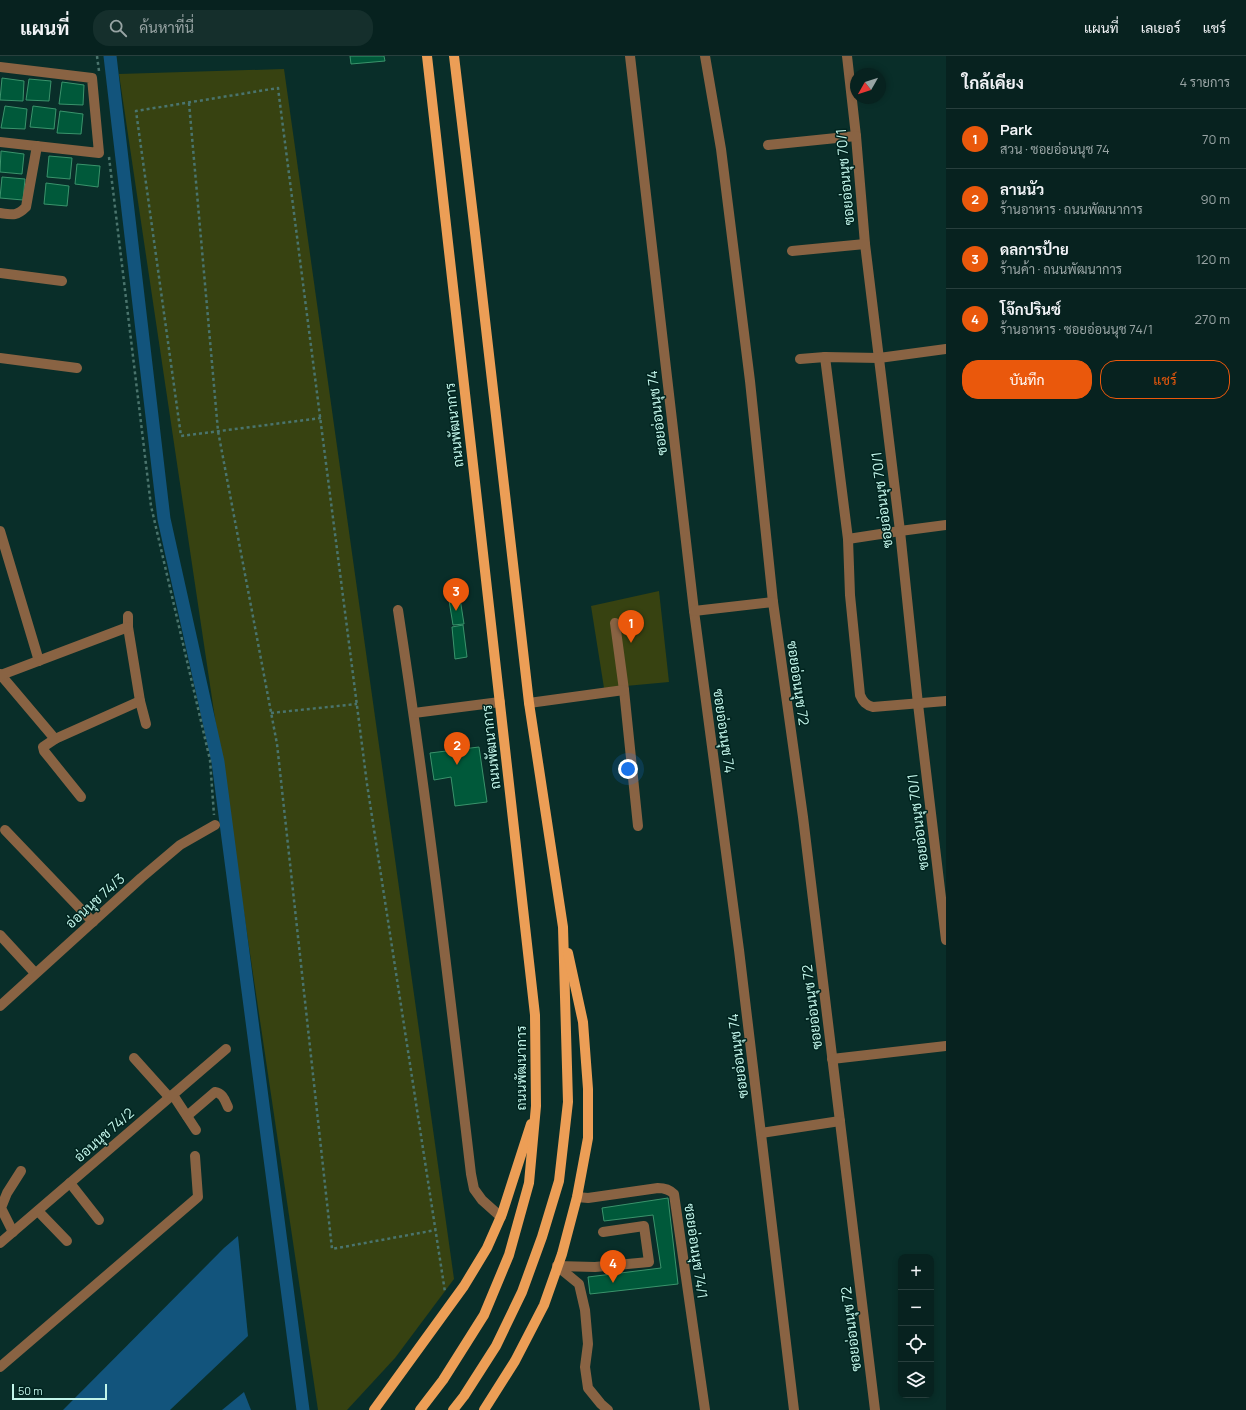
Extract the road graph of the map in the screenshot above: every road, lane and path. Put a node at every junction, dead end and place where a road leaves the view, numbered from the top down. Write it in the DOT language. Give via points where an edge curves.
graph roads {
  1 [pos="97,56"];
  2 [pos="427,56"];
  3 [pos="454,56"];
  4 [pos="630,56"];
  5 [pos="705,56"];
  6 [pos="847,56"];
  7 [pos="0,67"];
  8 [pos="99,72"];
  9 [pos="188,103"];
  10 [pos="856,136"];
  11 [pos="0,142"];
  12 [pos="768,145"];
  13 [pos="37,146"];
  14 [pos="109,150"];
  15 [pos="0,213"];
  16 [pos="865,244"];
  17 [pos="792,251"];
  18 [pos="0,273"];
  19 [pos="62,281"];
  20 [pos="946,349"];
  21 [pos="825,357"];
  22 [pos="0,358"];
  23 [pos="879,358"];
  24 [pos="800,359"];
  25 [pos="77,368"];
  26 [pos="321,418"];
  27 [pos="218,432"];
  28 [pos="946,525"];
  29 [pos="0,531"];
  30 [pos="900,531"];
  31 [pos="848,539"];
  32 [pos="772,602"];
  33 [pos="398,610"];
  34 [pos="694,611"];
  35 [pos="128,616"];
  36 [pos="615,623"];
  37 [pos="128,627"];
  38 [pos="39,661"];
  39 [pos="1,674"];
  40 [pos="624,690"];
  41 [pos="140,701"];
  42 [pos="946,701"];
  43 [pos="500,702"];
  44 [pos="529,703"];
  45 [pos="357,704"];
  46 [pos="918,704"];
  47 [pos="271,713"];
  48 [pos="414,713"];
  49 [pos="146,724"];
  50 [pos="55,739"];
  51 [pos="81,797"];
  52 [pos="215,825"];
  53 [pos="638,826"];
  54 [pos="5,830"];
  55 [pos="93,922"];
  56 [pos="563,927"];
  57 [pos="0,935"];
  58 [pos="946,940"];
  59 [pos="35,973"];
  60 [pos="0,1006"];
  61 [pos="946,1046"];
  62 [pos="226,1049"];
  63 [pos="134,1058"];
  64 [pos="832,1059"];
  65 [pos="171,1096"];
  66 [pos="536,1106"];
  67 [pos="228,1107"];
  68 [pos="187,1116"];
  69 [pos="840,1121"];
  70 [pos="196,1130"];
  71 [pos="761,1133"];
  72 [pos="194,1156"];
  73 [pos="21,1172"];
  74 [pos="70,1183"];
  75 [pos="577,1197"];
  76 [pos="38,1210"];
  77 [pos="501,1217"];
  78 [pos="99,1220"];
  79 [pos="436,1230"];
  80 [pos="13,1232"];
  81 [pos="603,1232"];
  82 [pos="67,1241"];
  83 [pos="0,1243"];
  84 [pos="558,1266"];
  85 [pos="445,1292"];
  86 [pos="0,1367"];
  87 [pos="374,1410"];
  88 [pos="420,1410"];
  89 [pos="453,1410"];
  90 [pos="484,1410"];
  91 [pos="608,1410"];
  92 [pos="705,1410"];
  93 [pos="794,1410"];
  94 [pos="875,1410"];
  1 -- 8 [label="path"];
  2 -- 43 [label="main road, ถนนพัฒนาการ"];
  3 -- 44 [label="main road"];
  4 -- 34 [label="street, ซอยอ่อนนุช 74"];
  5 -- 32 [label="street, ซอยอ่อนนุช 72" via="721,149 750,381"];
  6 -- 10 [label="street, ซอยอ่อนนุช 70/1"];
  7 -- 13 [label="street" via="92,78 99,153"];
  9 -- 26 [label="path" via="278,88"];
  9 -- 27 [label="path"];
  9 -- 27 [label="path" via="136,111 181,436"];
  10 -- 12 [label="street"];
  10 -- 16 [label="street, ซอยอ่อนนุช 70/1"];
  11 -- 13 [label="street"];
  13 -- 15 [label="street" via="26,207 13,215"];
  14 -- 52 [label="path" via="151,506 210,760"];
  16 -- 17 [label="street"];
  16 -- 23 [label="street, ซอยอ่อนนุช 70/1"];
  18 -- 19 [label="street"];
  20 -- 23 [label="street"];
  21 -- 23 [label="street"];
  21 -- 24 [label="street"];
  21 -- 31 [label="street"];
  22 -- 25 [label="street"];
  23 -- 30 [label="street, ซอยอ่อนนุช 70/1"];
  26 -- 27 [label="path"];
  26 -- 45 [label="path"];
  27 -- 47 [label="path"];
  28 -- 30 [label="street"];
  29 -- 38 [label="street"];
  30 -- 31 [label="street"];
  30 -- 46 [label="street, ซอยอ่อนนุช 70/1"];
  31 -- 46 [label="street" via="850,595 862,701 873,707"];
  32 -- 34 [label="street"];
  32 -- 64 [label="street, ซอยอ่อนนุช 72" via="803,817"];
  33 -- 48 [label="street"];
  34 -- 71 [label="street, ซอยอ่อนนุช 74"];
  35 -- 37 [label="street"];
  36 -- 40 [label="street"];
  37 -- 38 [label="street"];
  37 -- 41 [label="street"];
  38 -- 39 [label="street"];
  39 -- 50 [label="street"];
  40 -- 44 [label="street"];
  40 -- 53 [label="street"];
  41 -- 49 [label="street"];
  41 -- 50 [label="street"];
  42 -- 46 [label="street"];
  43 -- 48 [label="street"];
  43 -- 66 [label="main road, ถนนพัฒนาการ" via="535,1015"];
  44 -- 56 [label="main road"];
  45 -- 47 [label="path"];
  45 -- 79 [label="path"];
  46 -- 58 [label="street, ซอยอ่อนนุช 70/1"];
  47 -- 79 [label="path" via="279,760 332,1249"];
  48 -- 77 [label="street" via="471,1174 474,1189"];
  50 -- 51 [label="street" via="43,747 44,752"];
  52 -- 55 [label="street, อ่อนนุช 74/3" via="180,845"];
  54 -- 55 [label="street"];
  55 -- 59 [label="street, อ่อนนุช 74/3"];
  56 -- 75 [label="main road" via="583,1022 588,1089 588,1138"];
  56 -- 89 [label="main road" via="568,1102 560,1181 522,1292 496,1346"];
  57 -- 59 [label="street"];
  59 -- 60 [label="street, อ่อนนุช 74/3"];
  61 -- 64 [label="street"];
  62 -- 65 [label="street, อ่อนนุช 74/2"];
  63 -- 65 [label="street"];
  64 -- 69 [label="street, ซอยอ่อนนุช 72"];
  65 -- 68 [label="street"];
  65 -- 74 [label="street, อ่อนนุช 74/2"];
  66 -- 77 [label="main road"];
  66 -- 88 [label="main road, ถนนพัฒนาการ" via="529,1183 510,1255 484,1315 443,1380"];
  67 -- 68 [label="street" via="222,1096 215,1092"];
  68 -- 70 [label="street"];
  69 -- 71 [label="street"];
  69 -- 94 [label="street, ซอยอ่อนนุช 72"];
  71 -- 93 [label="street, ซอยอ่อนนุช 74"];
  72 -- 86 [label="street" via="198,1197"];
  73 -- 80 [label="street" via="7,1193 1,1208"];
  74 -- 76 [label="street, อ่อนนุช 74/2"];
  74 -- 78 [label="street"];
  75 -- 84 [label="main road"];
  75 -- 92 [label="street, ซอยอ่อนนุช 74/1" via="588,1198 658,1188 674,1194"];
  76 -- 80 [label="street, อ่อนนุช 74/2"];
  76 -- 82 [label="street"];
  77 -- 87 [label="main road" via="487,1248 464,1286"];
  79 -- 85 [label="path"];
  80 -- 83 [label="street, อ่อนนุช 74/2"];
  81 -- 84 [label="street" via="644,1226 648,1262 595,1267"];
  84 -- 90 [label="main road" via="544,1305 515,1361"];
  84 -- 91 [label="street" via="579,1284 585,1310 588,1344 588,1388"];
}
